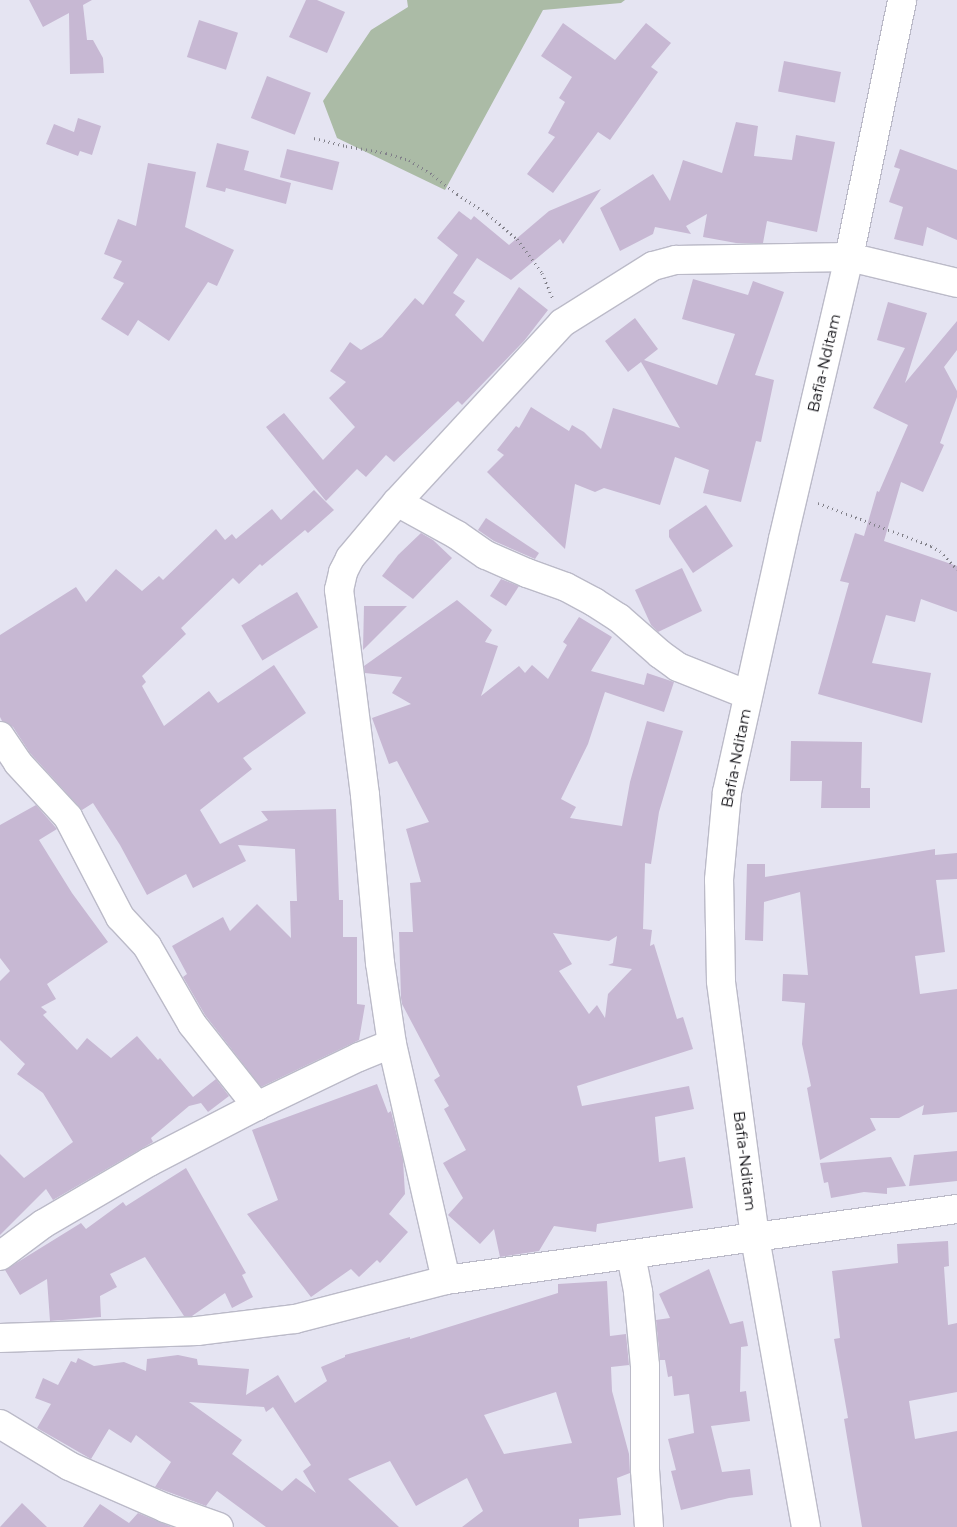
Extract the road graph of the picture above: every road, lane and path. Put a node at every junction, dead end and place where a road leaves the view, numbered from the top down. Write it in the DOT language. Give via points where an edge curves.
graph roads {
  1 [pos="902,0"];
  2 [pos="314,138"];
  3 [pos="849,257"];
  4 [pos="957,283"];
  5 [pos="562,323"];
  6 [pos="794,494"];
  7 [pos="397,502"];
  8 [pos="957,569"];
  9 [pos="748,695"];
  10 [pos="0,736"];
  11 [pos="392,1044"];
  12 [pos="257,1106"];
  13 [pos="957,1209"];
  14 [pos="755,1237"];
  15 [pos="630,1254"];
  16 [pos="0,1256"];
  17 [pos="446,1280"];
  18 [pos="0,1338"];
  19 [pos="0,1424"];
  20 [pos="219,1527"];
  21 [pos="649,1527"];
  22 [pos="806,1527"];
  1 -- 3 [label="street, Bafia-Nditam"];
  2 -- 5 [label="path" via="409,160 488,214 517,239 542,273"];
  3 -- 4 [label="street"];
  3 -- 5 [label="street" via="676,260 653,266"];
  3 -- 6 [label="street, Bafia-Nditam"];
  5 -- 7 [label="street"];
  6 -- 8 [label="path" via="931,546"];
  6 -- 9 [label="street, Bafia-Nditam"];
  7 -- 9 [label="street" via="486,555 566,587 594,602 619,618 678,667"];
  7 -- 11 [label="street" via="350,558 342,572 338,590 365,795 380,963"];
  9 -- 14 [label="street, Bafia-Nditam" via="727,792 719,880 722,981"];
  10 -- 12 [label="street" via="18,763 68,817 120,917 147,946 192,1024"];
  11 -- 12 [label="street"];
  11 -- 17 [label="street"];
  12 -- 16 [label="street" via="149,1162 43,1224"];
  13 -- 14 [label="street"];
  14 -- 15 [label="street"];
  14 -- 22 [label="street, Bafia-Nditam"];
  15 -- 17 [label="street"];
  15 -- 21 [label="street" via="638,1292 645,1366 645,1470"];
  17 -- 18 [label="street" via="295,1319 197,1330"];
  19 -- 20 [label="street" via="69,1466 165,1508"];
}
